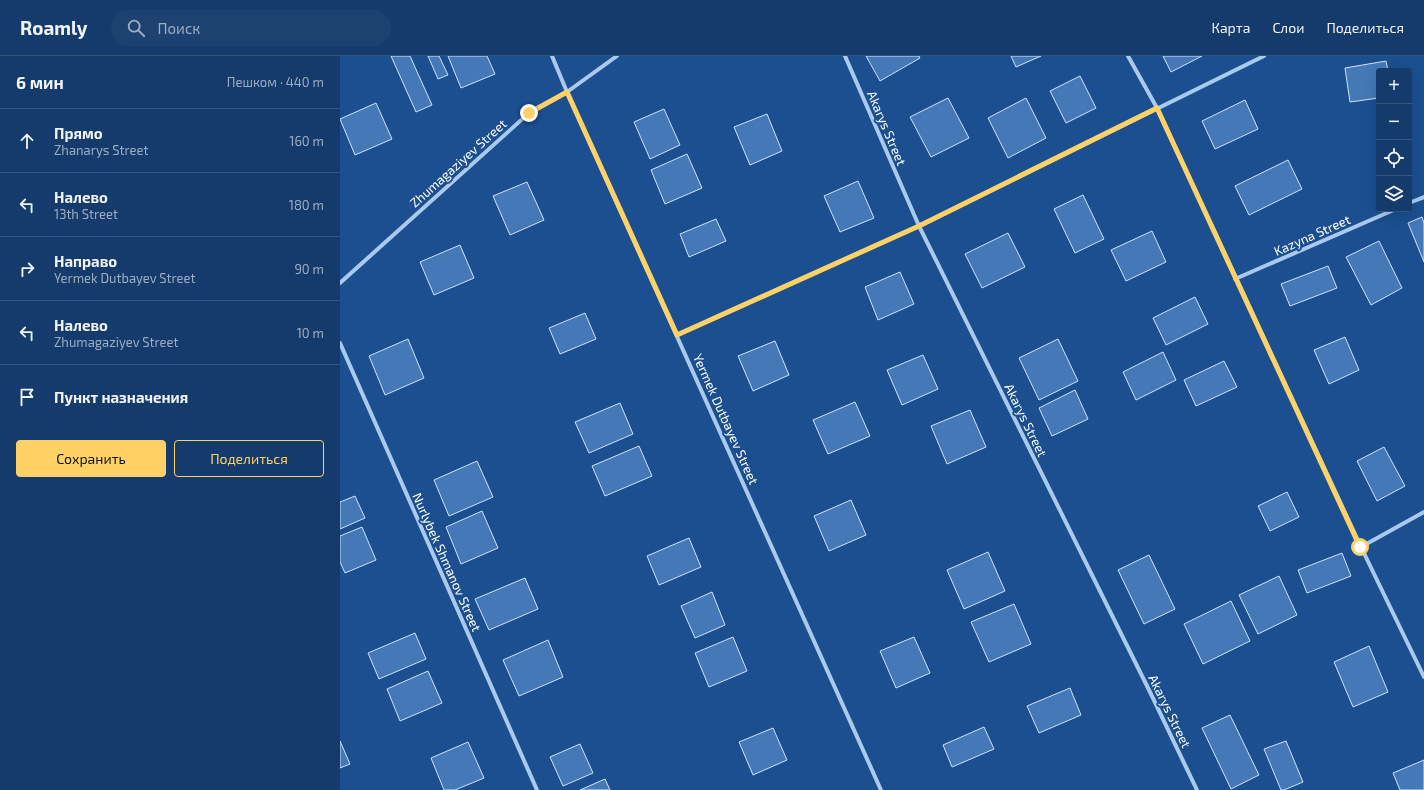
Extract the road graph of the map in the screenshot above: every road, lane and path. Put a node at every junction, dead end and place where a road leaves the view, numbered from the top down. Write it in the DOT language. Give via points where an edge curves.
graph roads {
  1 [pos="552,56"];
  2 [pos="617,56"];
  3 [pos="845,56"];
  4 [pos="1128,56"];
  5 [pos="1264,56"];
  6 [pos="567,92"];
  7 [pos="1157,108"];
  8 [pos="1424,197"];
  9 [pos="1412,202"];
  10 [pos="1389,212"];
  11 [pos="919,226"];
  12 [pos="1235,279"];
  13 [pos="340,283"];
  14 [pos="677,335"];
  15 [pos="340,343"];
  16 [pos="1424,512"];
  17 [pos="1360,547"];
  18 [pos="1424,677"];
  19 [pos="536,790"];
  20 [pos="881,790"];
  21 [pos="1197,790"];
  1 -- 6 [label="street, Yermek Dutbayev Street"];
  2 -- 6 [label="street, Zhumagaziyev Street"];
  3 -- 11 [label="street, Akarys Street"];
  4 -- 7 [label="street"];
  5 -- 7 [label="street"];
  6 -- 13 [label="street, Zhumagaziyev Street" via="529,113"];
  6 -- 14 [label="street, Yermek Dutbayev Street"];
  7 -- 11 [label="street"];
  7 -- 12 [label="street"];
  8 -- 9 [label="street"];
  10 -- 12 [label="street, Kazyna Street"];
  11 -- 14 [label="street"];
  11 -- 21 [label="street, Akarys Street"];
  12 -- 17 [label="street"];
  14 -- 20 [label="street, Yermek Dutbayev Street"];
  15 -- 19 [label="street, Nurlybek Shmanov Street"];
  16 -- 17 [label="street"];
  17 -- 18 [label="street"];
}
